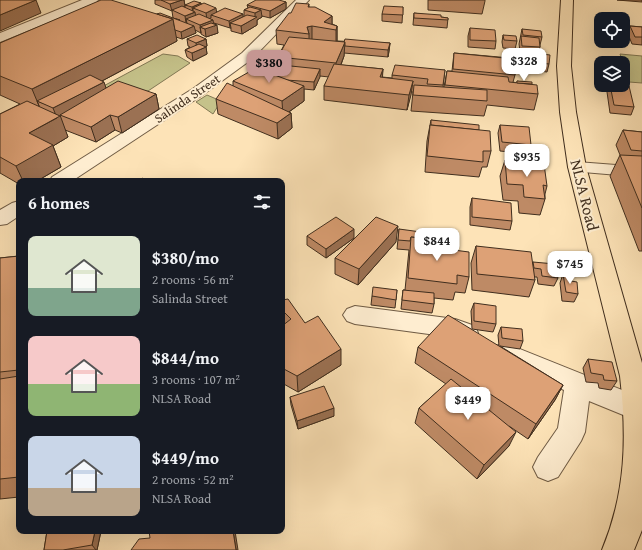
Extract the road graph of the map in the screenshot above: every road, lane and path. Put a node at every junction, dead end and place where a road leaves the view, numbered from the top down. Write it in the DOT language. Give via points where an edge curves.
graph roads {
  1 [pos="92,0"];
  2 [pos="303,0"];
  3 [pos="567,0"];
  4 [pos="6,36"];
  5 [pos="26,39"];
  6 [pos="577,167"];
  7 [pos="642,172"];
  8 [pos="64,178"];
  9 [pos="16,209"];
  10 [pos="0,219"];
  11 [pos="355,315"];
  12 [pos="578,384"];
  13 [pos="638,409"];
  14 [pos="641,449"];
  15 [pos="548,467"];
  16 [pos="618,550"];
  1 -- 4 [label="street"];
  2 -- 8 [label="street, Salinda Street" via="247,56 199,91"];
  3 -- 6 [label="main road, NLSA Road" via="564,66"];
  4 -- 5 [label="street"];
  6 -- 7 [label="street"];
  6 -- 13 [label="main road, NLSA Road" via="633,376"];
  9 -- 10 [label="street"];
  11 -- 12 [label="street" via="455,328 523,362"];
  12 -- 13 [label="street"];
  12 -- 15 [label="street" via="571,432"];
  13 -- 14 [label="main road, NLSA Road"];
  14 -- 16 [label="main road, NLSA Road" via="636,499 624,541"];
}
